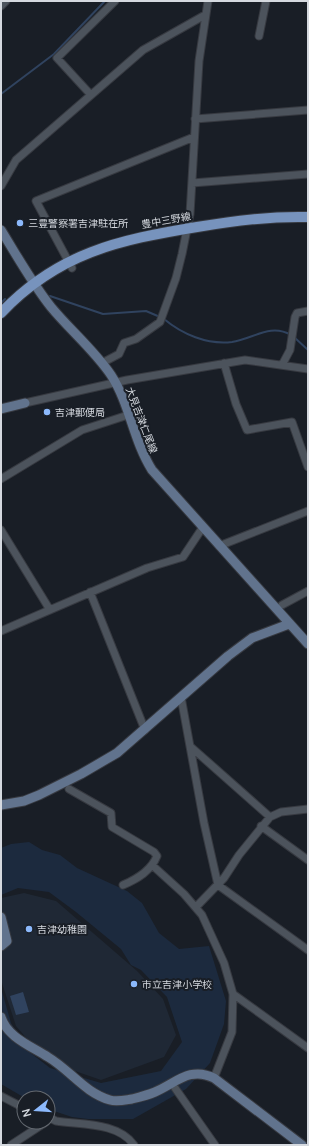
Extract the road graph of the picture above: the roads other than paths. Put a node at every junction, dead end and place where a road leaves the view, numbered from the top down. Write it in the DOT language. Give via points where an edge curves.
graph roads {
  1 [pos="6,1"];
  2 [pos="116,1"];
  3 [pos="208,1"];
  4 [pos="266,1"];
  5 [pos="1,6"];
  6 [pos="205,15"];
  7 [pos="259,36"];
  8 [pos="91,95"];
  9 [pos="308,110"];
  10 [pos="195,119"];
  11 [pos="194,136"];
  12 [pos="308,174"];
  13 [pos="192,183"];
  14 [pos="1,186"];
  15 [pos="308,217"];
  16 [pos="188,229"];
  17 [pos="1,230"];
  18 [pos="70,265"];
  19 [pos="32,283"];
  20 [pos="308,311"];
  21 [pos="1,313"];
  22 [pos="102,363"];
  23 [pos="224,363"];
  24 [pos="282,365"];
  25 [pos="308,369"];
  26 [pos="115,382"];
  27 [pos="25,403"];
  28 [pos="1,409"];
  29 [pos="128,415"];
  30 [pos="308,467"];
  31 [pos="1,479"];
  32 [pos="308,511"];
  33 [pos="203,527"];
  34 [pos="1,530"];
  35 [pos="219,546"];
  36 [pos="308,591"];
  37 [pos="90,592"];
  38 [pos="282,605"];
  39 [pos="50,610"];
  40 [pos="289,624"];
  41 [pos="1,631"];
  42 [pos="308,644"];
  43 [pos="181,697"];
  44 [pos="145,730"];
  45 [pos="190,747"];
  46 [pos="69,789"];
  47 [pos="1,805"];
  48 [pos="308,809"];
  49 [pos="270,816"];
  50 [pos="261,826"];
  51 [pos="308,860"];
  52 [pos="152,865"];
  53 [pos="123,885"];
  54 [pos="218,885"];
  55 [pos="196,907"];
  56 [pos="1,917"];
  57 [pos="1,946"];
  58 [pos="308,950"];
  59 [pos="233,994"];
  60 [pos="1,1017"];
  61 [pos="308,1048"];
  62 [pos="214,1078"];
  63 [pos="176,1088"];
  64 [pos="1,1096"];
  65 [pos="16,1104"];
  66 [pos="56,1121"];
  67 [pos="33,1130"];
  68 [pos="11,1145"];
  69 [pos="134,1145"];
  70 [pos="215,1145"];
  71 [pos="302,1145"];
  1 -- 5 [label="street"];
  2 -- 8 [label="street" via="57,58"];
  3 -- 6 [label="street"];
  4 -- 7 [label="street"];
  6 -- 8 [label="street" via="143,50"];
  6 -- 10 [label="street"];
  8 -- 14 [label="street" via="16,160"];
  9 -- 10 [label="street"];
  10 -- 11 [label="street"];
  11 -- 13 [label="street"];
  11 -- 18 [label="street" via="36,201"];
  12 -- 13 [label="street"];
  13 -- 16 [label="street"];
  15 -- 16 [label="main road, 豊中三野線" via="255,219"];
  16 -- 18 [label="main road, 豊中三野線" via="122,242 85,254"];
  16 -- 22 [label="street" via="176,278 160,322 136,339 124,343 119,354"];
  17 -- 19 [label="street, 大見吉津仁尾線"];
  18 -- 19 [label="main road, 豊中三野線"];
  19 -- 21 [label="main road, 豊中三野線"];
  19 -- 22 [label="street, 大見吉津仁尾線"];
  20 -- 24 [label="street" via="297,313 295,317 290,350"];
  22 -- 26 [label="street, 大見吉津仁尾線"];
  23 -- 24 [label="street" via="245,360"];
  23 -- 26 [label="street"];
  23 -- 30 [label="street" via="247,430 292,422"];
  24 -- 25 [label="street"];
  26 -- 27 [label="street"];
  26 -- 29 [label="street, 大見吉津仁尾線"];
  27 -- 28 [label="street"];
  29 -- 31 [label="street" via="82,430"];
  29 -- 33 [label="street, 大見吉津仁尾線" via="140,448 152,470"];
  32 -- 35 [label="street"];
  33 -- 35 [label="street, 大見吉津仁尾線"];
  33 -- 37 [label="street" via="183,558 147,568"];
  34 -- 39 [label="street"];
  35 -- 40 [label="street, 大見吉津仁尾線"];
  36 -- 38 [label="street"];
  37 -- 39 [label="street"];
  37 -- 44 [label="street"];
  39 -- 41 [label="street"];
  40 -- 42 [label="street, 大見吉津仁尾線"];
  40 -- 43 [label="street" via="252,638"];
  43 -- 44 [label="street"];
  43 -- 45 [label="street"];
  44 -- 47 [label="street" via="118,753 81,774 24,801"];
  45 -- 49 [label="street"];
  45 -- 54 [label="street"];
  46 -- 52 [label="street" via="110,813 112,827 154,852 157,856"];
  48 -- 49 [label="street"];
  49 -- 50 [label="street"];
  50 -- 51 [label="street"];
  50 -- 54 [label="street"];
  52 -- 53 [label="street" via="138,879"];
  52 -- 55 [label="street"];
  54 -- 55 [label="street"];
  54 -- 58 [label="street"];
  55 -- 59 [label="street" via="221,957"];
  56 -- 57 [label="street" via="7,941"];
  59 -- 61 [label="street"];
  59 -- 62 [label="street" via="232,1032"];
  60 -- 62 [label="street" via="14,1036 54,1060 98,1096 112,1101 149,1094 193,1073 204,1073"];
  62 -- 71 [label="street"];
  63 -- 70 [label="street"];
  64 -- 65 [label="street"];
  66 -- 69 [label="street" via="120,1132"];
  67 -- 68 [label="street"];
}
